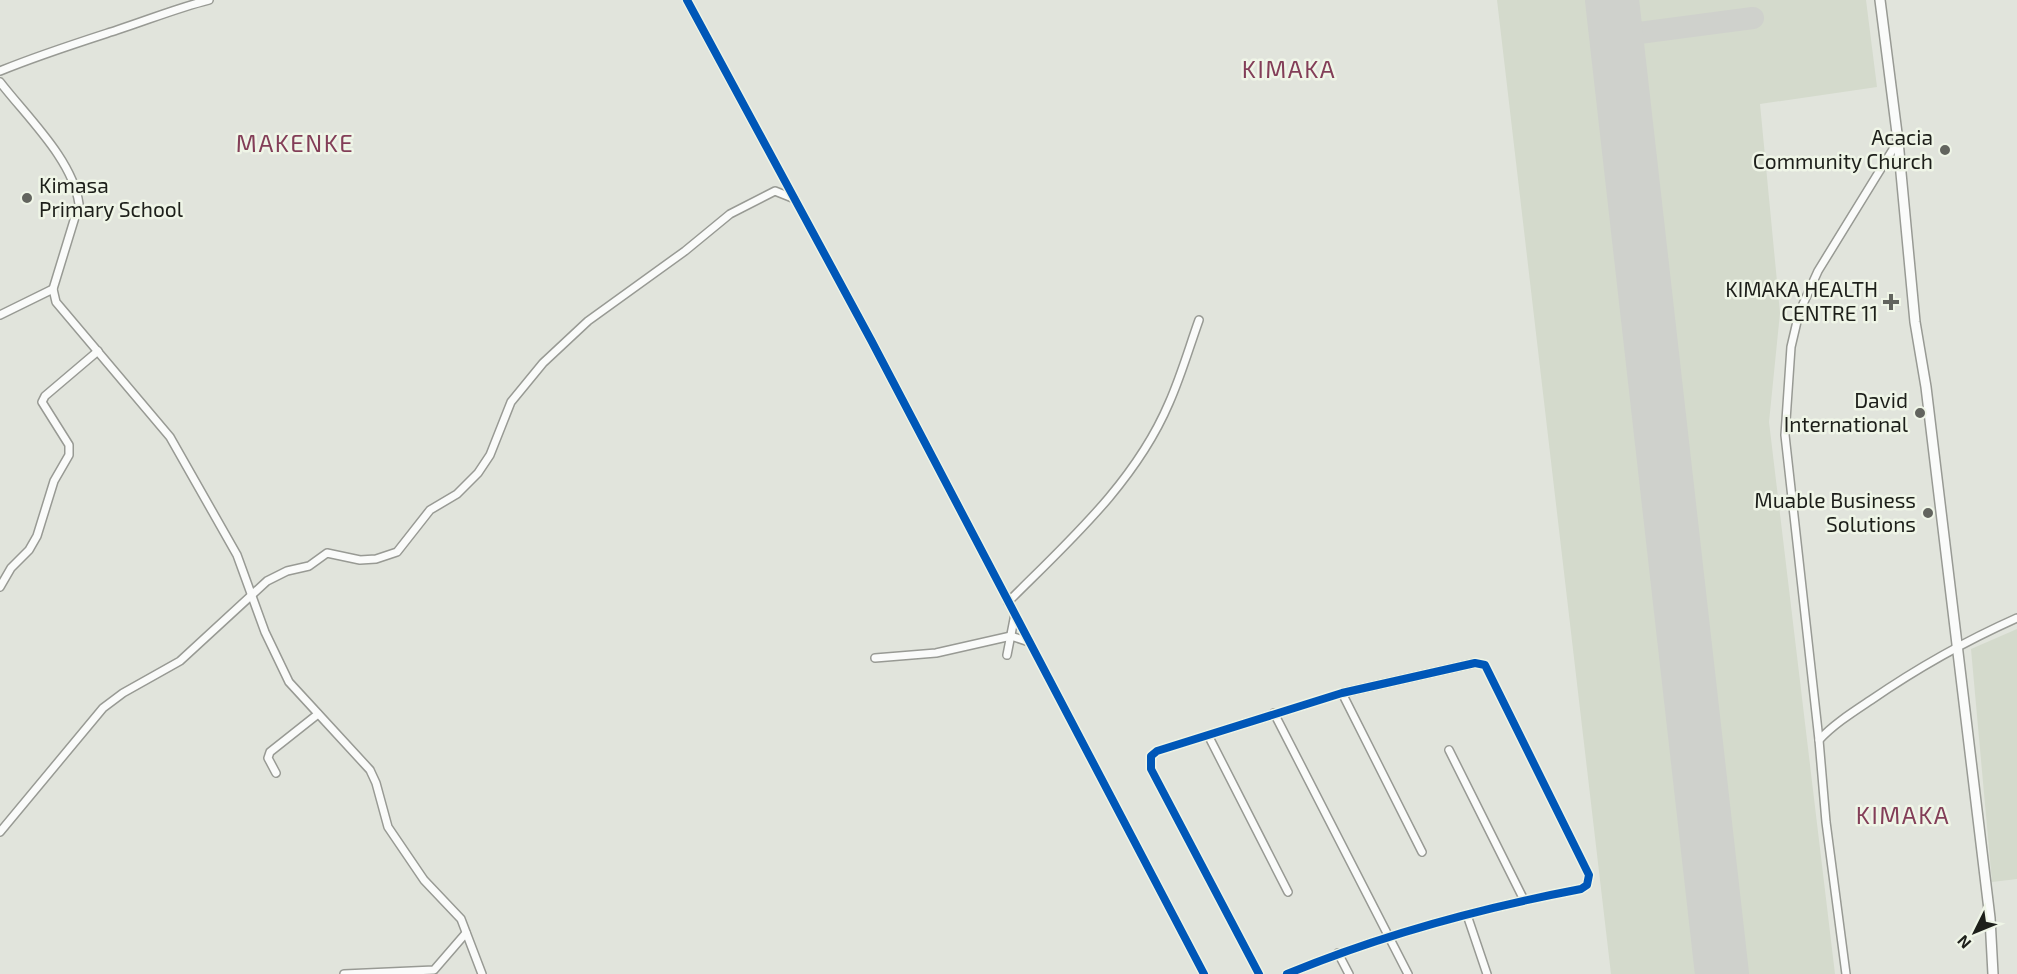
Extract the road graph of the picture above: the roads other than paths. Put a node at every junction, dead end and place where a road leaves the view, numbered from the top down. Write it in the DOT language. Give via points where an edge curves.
graph roads {
  1 [pos="209,0"];
  2 [pos="687,0"];
  3 [pos="1880,0"];
  4 [pos="0,71"];
  5 [pos="0,82"];
  6 [pos="1898,141"];
  7 [pos="795,199"];
  8 [pos="53,289"];
  9 [pos="0,315"];
  10 [pos="1199,321"];
  11 [pos="98,351"];
  12 [pos="0,587"];
  13 [pos="252,594"];
  14 [pos="1008,602"];
  15 [pos="1015,614"];
  16 [pos="2017,618"];
  17 [pos="1011,636"];
  18 [pos="1029,642"];
  19 [pos="1957,645"];
  20 [pos="1007,655"];
  21 [pos="875,658"];
  22 [pos="1341,693"];
  23 [pos="1274,713"];
  24 [pos="318,714"];
  25 [pos="1208,735"];
  26 [pos="1819,740"];
  27 [pos="1449,750"];
  28 [pos="276,773"];
  29 [pos="0,832"];
  30 [pos="1422,852"];
  31 [pos="1288,892"];
  32 [pos="1524,900"];
  33 [pos="1467,915"];
  34 [pos="466,933"];
  35 [pos="1389,938"];
  36 [pos="1338,953"];
  37 [pos="344,974"];
  38 [pos="482,974"];
  39 [pos="1204,974"];
  40 [pos="1259,974"];
  41 [pos="1287,974"];
  42 [pos="1349,974"];
  43 [pos="1408,974"];
  44 [pos="1487,974"];
  45 [pos="1846,974"];
  46 [pos="1993,974"];
  1 -- 4 [label="street" via="64,45"];
  2 -- 7 [label="street"];
  3 -- 6 [label="main road"];
  5 -- 8 [label="street" via="67,167 77,194 79,204"];
  6 -- 19 [label="main road" via="1916,322"];
  6 -- 26 [label="street" via="1818,271 1799,313 1791,347 1785,435"];
  7 -- 13 [label="street" via="775,191 760,196 730,214 588,321 543,363 511,402 490,455 478,473 457,494 430,510 397,552 360,560 327,553 309,566 267,581"];
  7 -- 14 [label="street"];
  8 -- 9 [label="street"];
  8 -- 11 [label="street" via="65,315"];
  10 -- 14 [label="street" via="1169,404 1124,480"];
  11 -- 12 [label="street" via="52,388 42,402 69,445 69,455 54,482 37,536"];
  11 -- 13 [label="street" via="170,437 237,555"];
  13 -- 24 [label="street" via="264,632 289,682"];
  13 -- 29 [label="street" via="180,661 104,708"];
  14 -- 15 [label="street"];
  15 -- 17 [label="street"];
  15 -- 18 [label="street"];
  16 -- 19 [label="street"];
  17 -- 18 [label="street"];
  17 -- 20 [label="street"];
  17 -- 21 [label="street" via="936,653"];
  18 -- 39 [label="street"];
  19 -- 26 [label="street" via="1861,707"];
  19 -- 46 [label="main road" via="1990,918"];
  22 -- 23 [label="street"];
  22 -- 30 [label="street"];
  22 -- 32 [label="street" via="1485,664 1589,875 1587,885 1581,889"];
  23 -- 25 [label="street"];
  23 -- 35 [label="street"];
  24 -- 28 [label="street" via="270,752 268,758"];
  24 -- 34 [label="street" via="370,770 388,827 424,880 461,919"];
  25 -- 31 [label="street"];
  25 -- 40 [label="street" via="1156,752 1151,756 1151,770"];
  26 -- 45 [label="street"];
  27 -- 32 [label="street"];
  32 -- 33 [label="street"];
  33 -- 35 [label="street"];
  33 -- 44 [label="street"];
  34 -- 37 [label="street" via="434,970"];
  34 -- 38 [label="street"];
  35 -- 36 [label="street"];
  35 -- 43 [label="street"];
  36 -- 41 [label="street"];
  36 -- 42 [label="street"];
}
